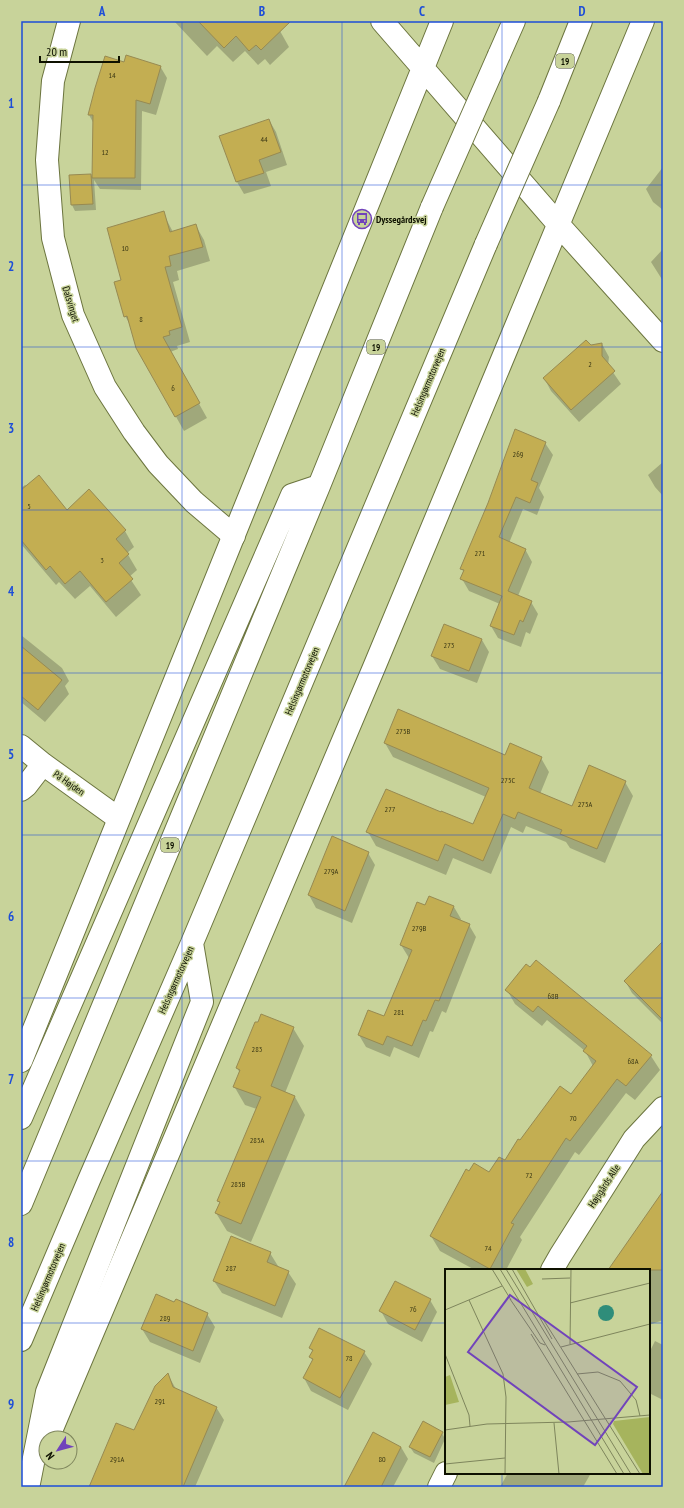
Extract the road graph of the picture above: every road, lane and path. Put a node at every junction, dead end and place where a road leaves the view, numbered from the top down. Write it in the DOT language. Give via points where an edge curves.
graph roads {
  1 [pos="68,21"];
  2 [pos="382,21"];
  3 [pos="442,21"];
  4 [pos="514,21"];
  5 [pos="581,21"];
  6 [pos="643,21"];
  7 [pos="423,69"];
  8 [pos="558,224"];
  9 [pos="663,341"];
  10 [pos="319,486"];
  11 [pos="234,536"];
  12 [pos="21,746"];
  13 [pos="42,764"];
  14 [pos="21,790"];
  15 [pos="118,818"];
  16 [pos="192,943"];
  17 [pos="21,1061"];
  18 [pos="663,1108"];
  19 [pos="21,1118"];
  20 [pos="21,1204"];
  21 [pos="553,1269"];
  22 [pos="21,1340"];
  23 [pos="51,1430"];
  24 [pos="38,1462"];
  25 [pos="446,1474"];
  26 [pos="28,1485"];
  27 [pos="439,1487"];
  1 -- 11 [label="main road, Dalsvinget" via="53,81 47,160 53,238 73,315 105,387 134,432 158,464 189,497"];
  2 -- 7 [label="main road"];
  3 -- 7 [label="main road"];
  4 -- 10 [label="main road, 19, bridge" via="432,207"];
  5 -- 16 [label="main road, Helsingørmotorvejen / 19, bridge"];
  6 -- 8 [label="main road"];
  7 -- 8 [label="main road"];
  7 -- 11 [label="main road"];
  8 -- 9 [label="main road"];
  8 -- 23 [label="main road" via="372,672"];
  10 -- 19 [label="main road" via="292,495"];
  10 -- 20 [label="main road, 19"];
  11 -- 15 [label="main road"];
  12 -- 13 [label="main road, På Højden"];
  13 -- 14 [label="main road"];
  13 -- 15 [label="main road, På Højden"];
  15 -- 17 [label="main road"];
  16 -- 22 [label="main road, Helsingørmotorvejen / 19"];
  16 -- 26 [label="main road" via="202,1002 47,1392"];
  18 -- 21 [label="main road, Højsgårds Alle" via="634,1139"];
  24 -- 26 [label="main road"];
  25 -- 27 [label="main road"];
}
